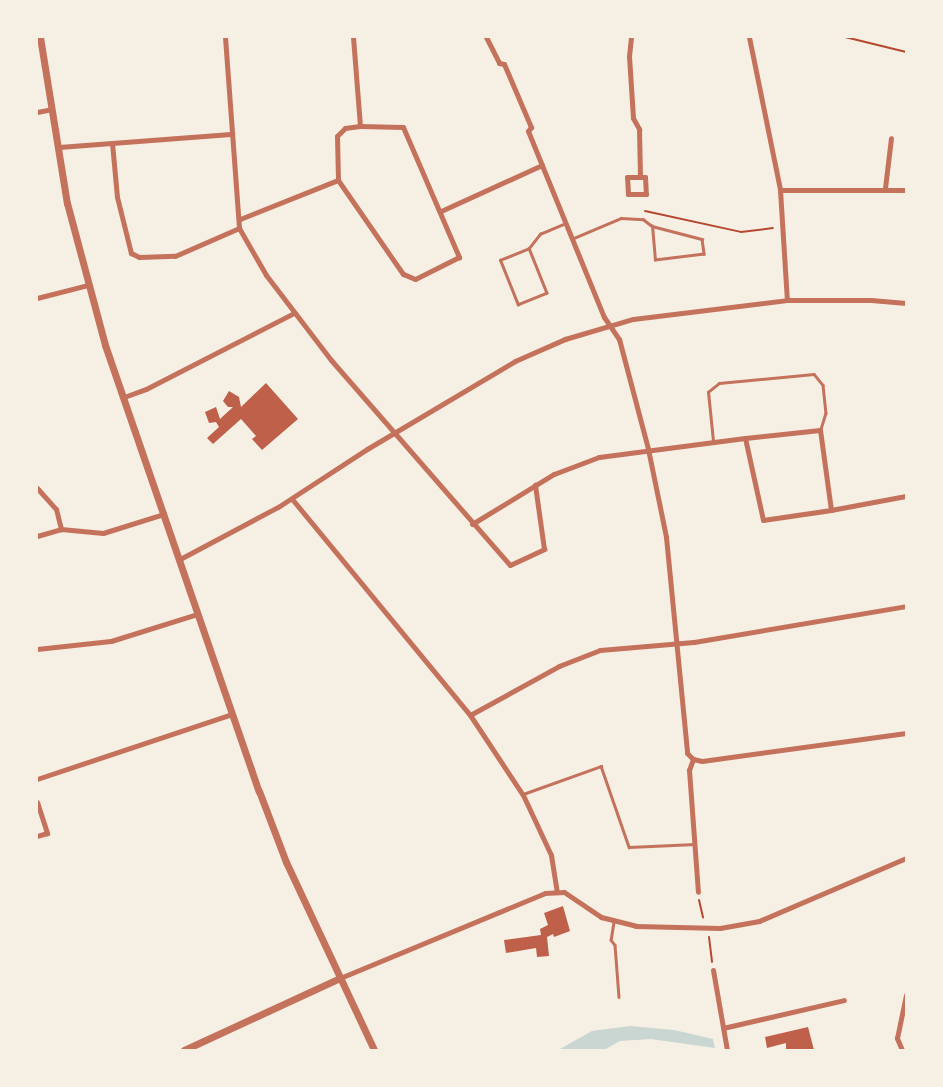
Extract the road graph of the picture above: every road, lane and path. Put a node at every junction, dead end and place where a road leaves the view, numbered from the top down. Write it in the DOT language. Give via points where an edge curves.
graph roads {
  1 [pos="40,37"];
  2 [pos="225,37"];
  3 [pos="353,37"];
  4 [pos="486,37"];
  5 [pos="631,37"];
  6 [pos="749,37"];
  7 [pos="845,37"];
  8 [pos="906,52"];
  9 [pos="52,109"];
  10 [pos="37,112"];
  11 [pos="360,126"];
  12 [pos="231,134"];
  13 [pos="891,138"];
  14 [pos="112,143"];
  15 [pos="59,148"];
  16 [pos="542,165"];
  17 [pos="640,177"];
  18 [pos="338,180"];
  19 [pos="885,188"];
  20 [pos="780,190"];
  21 [pos="906,190"];
  22 [pos="441,211"];
  23 [pos="643,211"];
  24 [pos="240,219"];
  25 [pos="568,223"];
  26 [pos="652,226"];
  27 [pos="783,226"];
  28 [pos="239,228"];
  29 [pos="574,238"];
  30 [pos="529,248"];
  31 [pos="88,285"];
  32 [pos="37,298"];
  33 [pos="787,300"];
  34 [pos="906,303"];
  35 [pos="294,313"];
  36 [pos="611,325"];
  37 [pos="124,397"];
  38 [pos="820,430"];
  39 [pos="393,434"];
  40 [pos="745,438"];
  41 [pos="713,441"];
  42 [pos="648,449"];
  43 [pos="535,485"];
  44 [pos="37,488"];
  45 [pos="906,496"];
  46 [pos="292,499"];
  47 [pos="831,510"];
  48 [pos="163,514"];
  49 [pos="472,524"];
  50 [pos="61,529"];
  51 [pos="37,536"];
  52 [pos="180,559"];
  53 [pos="906,606"];
  54 [pos="197,614"];
  55 [pos="678,643"];
  56 [pos="37,649"];
  57 [pos="232,714"];
  58 [pos="470,715"];
  59 [pos="906,733"];
  60 [pos="693,759"];
  61 [pos="37,779"];
  62 [pos="523,794"];
  63 [pos="37,802"];
  64 [pos="37,836"];
  65 [pos="695,844"];
  66 [pos="906,858"];
  67 [pos="557,891"];
  68 [pos="698,892"];
  69 [pos="614,922"];
  70 [pos="708,932"];
  71 [pos="713,970"];
  72 [pos="340,978"];
  73 [pos="906,995"];
  74 [pos="619,997"];
  75 [pos="844,1000"];
  76 [pos="723,1028"];
  77 [pos="184,1050"];
  78 [pos="374,1050"];
  79 [pos="727,1050"];
  80 [pos="902,1050"];
  1 -- 9 [label="street"];
  2 -- 12 [label="street"];
  3 -- 11 [label="street"];
  4 -- 16 [label="street" via="499,63 504,64"];
  5 -- 17 [label="street"];
  6 -- 20 [label="street"];
  7 -- 8 [label="path"];
  9 -- 10 [label="street"];
  9 -- 15 [label="street"];
  11 -- 18 [label="street" via="345,128 337,136"];
  11 -- 22 [label="street" via="403,127"];
  12 -- 14 [label="street"];
  12 -- 24 [label="street"];
  13 -- 19 [label="street"];
  14 -- 15 [label="street"];
  14 -- 28 [label="street" via="117,197 131,253 175,256"];
  15 -- 31 [label="street" via="67,203"];
  16 -- 22 [label="street"];
  16 -- 25 [label="street"];
  17 -- 17 [label="street" via="627,177 628,194 646,194 645,177"];
  18 -- 22 [label="street" via="409,279 458,257"];
  18 -- 24 [label="street"];
  19 -- 20 [label="street"];
  19 -- 21 [label="street"];
  20 -- 27 [label="street"];
  23 -- 27 [label="path" via="741,232"];
  24 -- 28 [label="street"];
  25 -- 29 [label="street"];
  25 -- 30 [label="lane" via="540,234"];
  26 -- 26 [label="lane" via="702,239 704,254 656,260"];
  26 -- 29 [label="lane" via="643,219 621,218"];
  27 -- 33 [label="street"];
  28 -- 35 [label="street"];
  29 -- 36 [label="street"];
  30 -- 30 [label="lane" via="500,260 518,304 547,293"];
  31 -- 32 [label="street"];
  31 -- 37 [label="street"];
  33 -- 34 [label="street"];
  33 -- 36 [label="street" via="663,314"];
  35 -- 37 [label="street"];
  35 -- 39 [label="street"];
  36 -- 39 [label="street" via="525,356"];
  36 -- 42 [label="street" via="619,339"];
  37 -- 48 [label="street"];
  38 -- 40 [label="street"];
  38 -- 41 [label="lane" via="826,413 823,385 814,374 719,383 708,392"];
  38 -- 47 [label="street"];
  39 -- 46 [label="street"];
  39 -- 49 [label="street"];
  40 -- 41 [label="street"];
  40 -- 47 [label="street" via="763,520"];
  41 -- 42 [label="street"];
  42 -- 43 [label="street" via="599,457"];
  42 -- 55 [label="street" via="670,561"];
  43 -- 49 [label="street"];
  43 -- 49 [label="street" via="544,549 510,565"];
  44 -- 50 [label="street" via="56,509"];
  45 -- 47 [label="street"];
  46 -- 52 [label="street"];
  46 -- 58 [label="street"];
  48 -- 50 [label="street" via="103,533"];
  48 -- 52 [label="street"];
  50 -- 51 [label="street"];
  52 -- 54 [label="street"];
  53 -- 55 [label="street"];
  54 -- 56 [label="street" via="111,641"];
  54 -- 57 [label="street"];
  55 -- 58 [label="street" via="600,650 559,666"];
  55 -- 60 [label="street" via="687,753"];
  57 -- 61 [label="street"];
  57 -- 72 [label="street" via="286,862"];
  58 -- 62 [label="street"];
  59 -- 60 [label="street"];
  60 -- 65 [label="street" via="689,770"];
  62 -- 65 [label="lane" via="601,766 629,847"];
  62 -- 67 [label="street" via="551,855"];
  63 -- 64 [label="street" via="47,833"];
  65 -- 68 [label="street"];
  66 -- 70 [label="street" via="759,920"];
  67 -- 69 [label="street"];
  67 -- 72 [label="street" via="490,914"];
  68 -- 70 [label="path"];
  69 -- 70 [label="street"];
  69 -- 74 [label="lane" via="611,940"];
  70 -- 71 [label="path"];
  71 -- 76 [label="street"];
  72 -- 77 [label="street"];
  72 -- 78 [label="street"];
  73 -- 80 [label="street" via="897,1038"];
  75 -- 76 [label="street"];
  76 -- 79 [label="street"];
}
